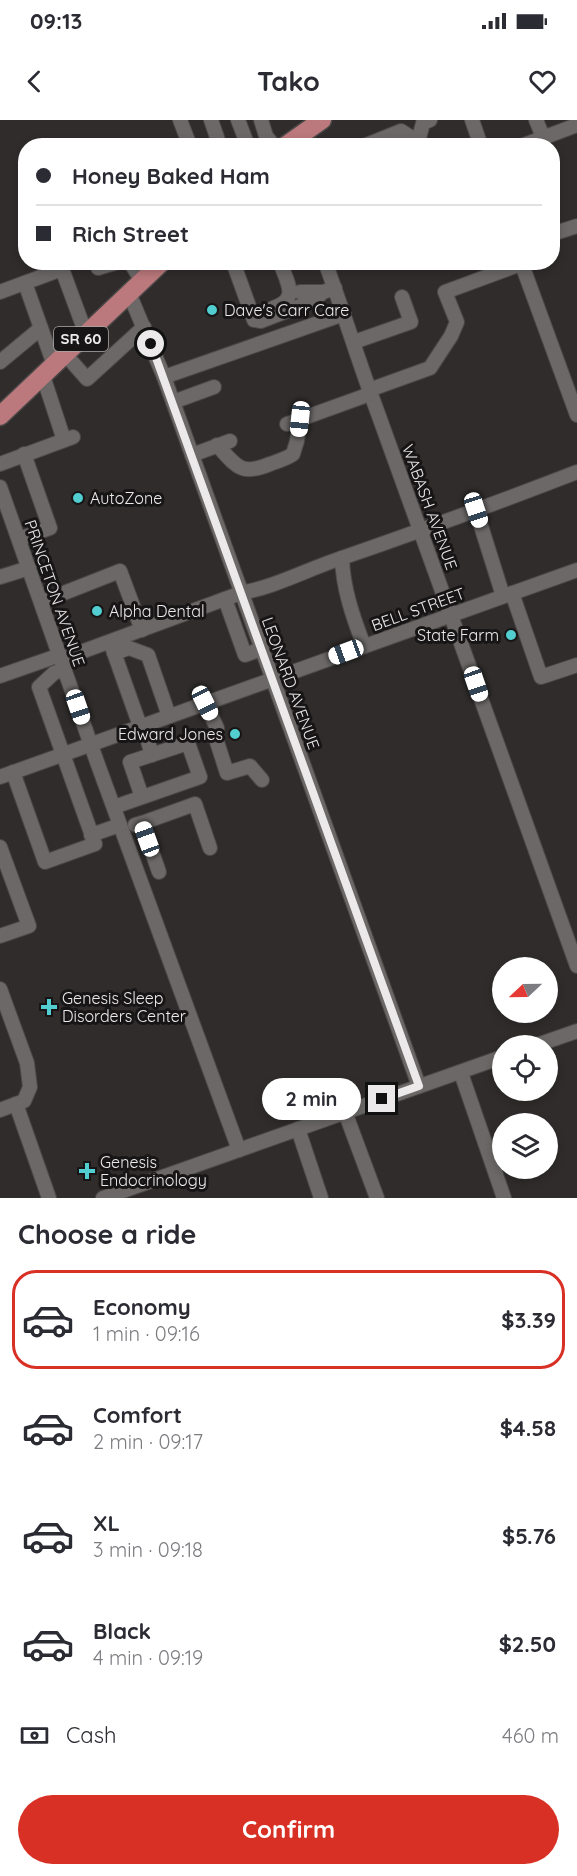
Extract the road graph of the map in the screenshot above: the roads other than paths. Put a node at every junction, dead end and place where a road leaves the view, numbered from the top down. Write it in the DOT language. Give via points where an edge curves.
graph roads {
  1 [pos="180,120"];
  2 [pos="211,120"];
  3 [pos="238,120"];
  4 [pos="261,120"];
  5 [pos="320,120"];
  6 [pos="430,120"];
  7 [pos="472,120"];
  8 [pos="536,120"];
  9 [pos="572,124"];
  10 [pos="398,126"];
  11 [pos="187,138"];
  12 [pos="217,138"];
  13 [pos="245,138"];
  14 [pos="268,138"];
  15 [pos="296,138"];
  16 [pos="378,138"];
  17 [pos="412,138"];
  18 [pos="420,138"];
  19 [pos="478,138"];
  20 [pos="543,138"];
  21 [pos="577,226"];
  22 [pos="560,231"];
  23 [pos="59,270"];
  24 [pos="62,270"];
  25 [pos="132,270"];
  26 [pos="154,270"];
  27 [pos="236,270"];
  28 [pos="283,270"];
  29 [pos="292,270"];
  30 [pos="326,270"];
  31 [pos="503,270"];
  32 [pos="524,270"];
  33 [pos="25,283"];
  34 [pos="136,287"];
  35 [pos="329,290"];
  36 [pos="0,292"];
  37 [pos="300,292"];
  38 [pos="402,297"];
  39 [pos="298,307"];
  40 [pos="250,311"];
  41 [pos="344,314"];
  42 [pos="144,327"];
  43 [pos="41,328"];
  44 [pos="86,334"];
  45 [pos="354,342"];
  46 [pos="0,362"];
  47 [pos="54,365"];
  48 [pos="164,376"];
  49 [pos="214,387"];
  50 [pos="370,392"];
  51 [pos="173,402"];
  52 [pos="577,415"];
  53 [pos="0,416"];
  54 [pos="24,454"];
  55 [pos="192,455"];
  56 [pos="0,464"];
  57 [pos="577,472"];
  58 [pos="0,487"];
  59 [pos="476,510"];
  60 [pos="421,531"];
  61 [pos="19,539"];
  62 [pos="342,558"];
  63 [pos="29,568"];
  64 [pos="577,570"];
  65 [pos="0,577"];
  66 [pos="241,593"];
  67 [pos="508,595"];
  68 [pos="225,599"];
  69 [pos="41,602"];
  70 [pos="452,615"];
  71 [pos="142,630"];
  72 [pos="364,646"];
  73 [pos="112,648"];
  74 [pos="261,649"];
  75 [pos="62,661"];
  76 [pos="577,665"];
  77 [pos="0,676"];
  78 [pos="272,679"];
  79 [pos="205,703"];
  80 [pos="169,716"];
  81 [pos="141,726"];
  82 [pos="91,744"];
  83 [pos="62,754"];
  84 [pos="152,755"];
  85 [pos="7,775"];
  86 [pos="262,780"];
  87 [pos="142,797"];
  88 [pos="114,807"];
  89 [pos="142,823"];
  90 [pos="121,828"];
  91 [pos="91,835"];
  92 [pos="0,847"];
  93 [pos="210,848"];
  94 [pos="159,872"];
  95 [pos="0,936"];
  96 [pos="577,966"];
  97 [pos="0,989"];
  98 [pos="577,1031"];
  99 [pos="558,1038"];
  100 [pos="492,1061"];
  101 [pos="460,1073"];
  102 [pos="419,1086"];
  103 [pos="16,1104"];
  104 [pos="0,1110"];
  105 [pos="345,1112"];
  106 [pos="298,1129"];
  107 [pos="239,1150"];
  108 [pos="49,1198"];
  109 [pos="103,1198"];
  110 [pos="321,1198"];
  111 [pos="377,1198"];
  112 [pos="504,1198"];
  1 -- 11 [label="street"];
  2 -- 12 [label="street"];
  3 -- 13 [label="street"];
  4 -- 14 [label="street"];
  5 -- 15 [label="main road"];
  6 -- 18 [label="street" via="423,123"];
  7 -- 19 [label="street"];
  8 -- 20 [label="street"];
  9 -- 20 [label="street"];
  10 -- 16 [label="street"];
  10 -- 17 [label="street"];
  21 -- 22 [label="street"];
  23 -- 33 [label="street"];
  24 -- 44 [label="street"];
  25 -- 34 [label="street, LEONARD AVENUE"];
  26 -- 34 [label="main road, SR 60"];
  27 -- 40 [label="street"];
  28 -- 40 [label="street" via="290,291 287,301 260,312"];
  29 -- 37 [label="street"];
  30 -- 35 [label="street, WABASH AVENUE"];
  31 -- 50 [label="street" via="445,292 457,322 430,368"];
  32 -- 52 [label="street"];
  33 -- 36 [label="street"];
  33 -- 43 [label="street"];
  34 -- 42 [label="street, LEONARD AVENUE"];
  34 -- 44 [label="main road, SR 60"];
  35 -- 37 [label="street"];
  35 -- 39 [label="street"];
  35 -- 41 [label="street, WABASH AVENUE"];
  37 -- 39 [label="street"];
  38 -- 45 [label="street" via="411,322"];
  39 -- 40 [label="street" via="261,321 254,320"];
  41 -- 45 [label="street, WABASH AVENUE"];
  41 -- 48 [label="street"];
  42 -- 47 [label="street" via="87,379"];
  42 -- 48 [label="street, LEONARD AVENUE"];
  43 -- 46 [label="street"];
  43 -- 47 [label="street"];
  44 -- 47 [label="main road, SR 60"];
  45 -- 50 [label="street, WABASH AVENUE"];
  47 -- 53 [label="main road, SR 60"];
  47 -- 54 [label="street" via="68,438"];
  48 -- 51 [label="street, LEONARD AVENUE"];
  49 -- 51 [label="street"];
  50 -- 55 [label="street" via="294,422 297,441 293,454 254,471 235,465 224,443"];
  50 -- 60 [label="street, WABASH AVENUE"];
  51 -- 55 [label="street, LEONARD AVENUE"];
  54 -- 56 [label="street"];
  54 -- 61 [label="street" via="50,528"];
  55 -- 66 [label="street, LEONARD AVENUE"];
  57 -- 59 [label="street"];
  58 -- 61 [label="street, PRINCETON AVENUE"];
  59 -- 60 [label="street"];
  59 -- 67 [label="street"];
  60 -- 62 [label="street"];
  60 -- 70 [label="street, WABASH AVENUE"];
  61 -- 63 [label="street, PRINCETON AVENUE"];
  62 -- 66 [label="street"];
  62 -- 72 [label="street" via="345,587"];
  63 -- 65 [label="street"];
  63 -- 69 [label="street, PRINCETON AVENUE"];
  64 -- 67 [label="street, BELL STREET"];
  66 -- 68 [label="street"];
  66 -- 74 [label="street, LEONARD AVENUE"];
  67 -- 70 [label="street, BELL STREET"];
  67 -- 76 [label="street" via="542,678"];
  68 -- 71 [label="street"];
  68 -- 74 [label="street" via="245,655"];
  69 -- 71 [label="street" via="120,571"];
  69 -- 75 [label="street, PRINCETON AVENUE"];
  70 -- 72 [label="street, BELL STREET"];
  70 -- 96 [label="street, WABASH AVENUE"];
  71 -- 73 [label="street"];
  72 -- 78 [label="street, BELL STREET"];
  73 -- 75 [label="street"];
  73 -- 80 [label="street" via="129,648 148,655"];
  73 -- 81 [label="street"];
  74 -- 78 [label="street, LEONARD AVENUE"];
  75 -- 77 [label="street"];
  75 -- 82 [label="street, PRINCETON AVENUE"];
  75 -- 83 [label="street" via="39,687"];
  78 -- 79 [label="street, BELL STREET"];
  78 -- 102 [label="street, LEONARD AVENUE"];
  79 -- 80 [label="street, BELL STREET"];
  79 -- 86 [label="street" via="217,728 217,742 227,773 250,766"];
  80 -- 81 [label="street, BELL STREET"];
  81 -- 82 [label="street, BELL STREET"];
  81 -- 84 [label="street"];
  82 -- 83 [label="street, BELL STREET"];
  82 -- 88 [label="street, PRINCETON AVENUE"];
  83 -- 85 [label="street, BELL STREET"];
  83 -- 91 [label="street"];
  84 -- 87 [label="street" via="130,762"];
  84 -- 87 [label="street" via="188,743 200,777"];
  85 -- 91 [label="street" via="45,862 95,844"];
  87 -- 88 [label="street"];
  88 -- 90 [label="street, PRINCETON AVENUE"];
  89 -- 90 [label="street"];
  89 -- 93 [label="street" via="195,804"];
  89 -- 94 [label="street"];
  90 -- 91 [label="street"];
  90 -- 107 [label="street, PRINCETON AVENUE"];
  92 -- 95 [label="street" via="28,926"];
  97 -- 103 [label="street" via="27,1063 30,1087 24,1101"];
  98 -- 99 [label="street"];
  100 -- 101 [label="street"];
  101 -- 102 [label="street"];
  101 -- 112 [label="street"];
  102 -- 105 [label="street"];
  103 -- 104 [label="street"];
  103 -- 108 [label="street"];
  105 -- 106 [label="street"];
  105 -- 111 [label="street"];
  106 -- 107 [label="street"];
  106 -- 110 [label="street"];
  107 -- 109 [label="street"];
}
